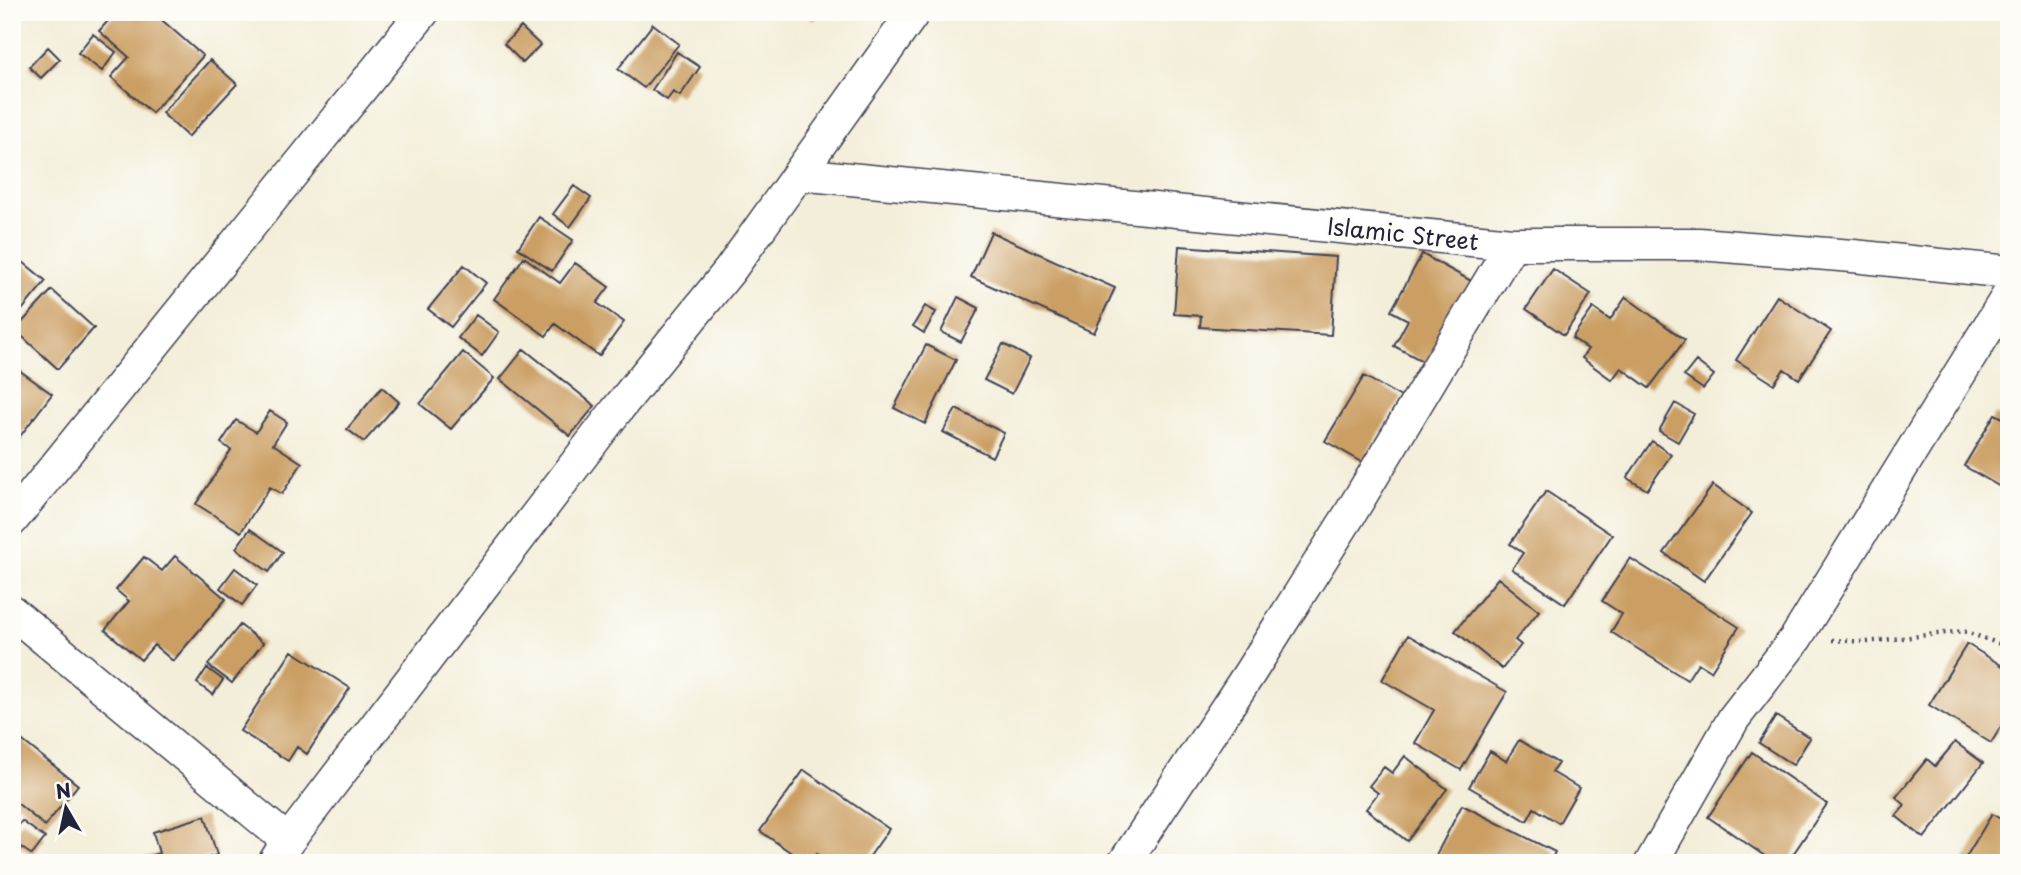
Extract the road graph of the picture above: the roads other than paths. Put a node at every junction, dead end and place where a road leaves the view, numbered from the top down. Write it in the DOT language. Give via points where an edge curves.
graph roads {
  1 [pos="424,12"];
  2 [pos="914,12"];
  3 [pos="799,174"];
  4 [pos="1512,243"];
  5 [pos="2009,271"];
  6 [pos="2009,294"];
  7 [pos="12,520"];
  8 [pos="12,612"];
  9 [pos="281,852"];
  10 [pos="1124,863"];
  11 [pos="1651,863"];
  1 -- 7 [label="street"];
  2 -- 3 [label="street"];
  3 -- 4 [label="street, Islamic Street"];
  3 -- 9 [label="street"];
  4 -- 5 [label="street, Islamic Street" via="1699,244"];
  4 -- 10 [label="street" via="1350,514"];
  6 -- 11 [label="street" via="1796,638 1734,718"];
  8 -- 9 [label="street"];
}
